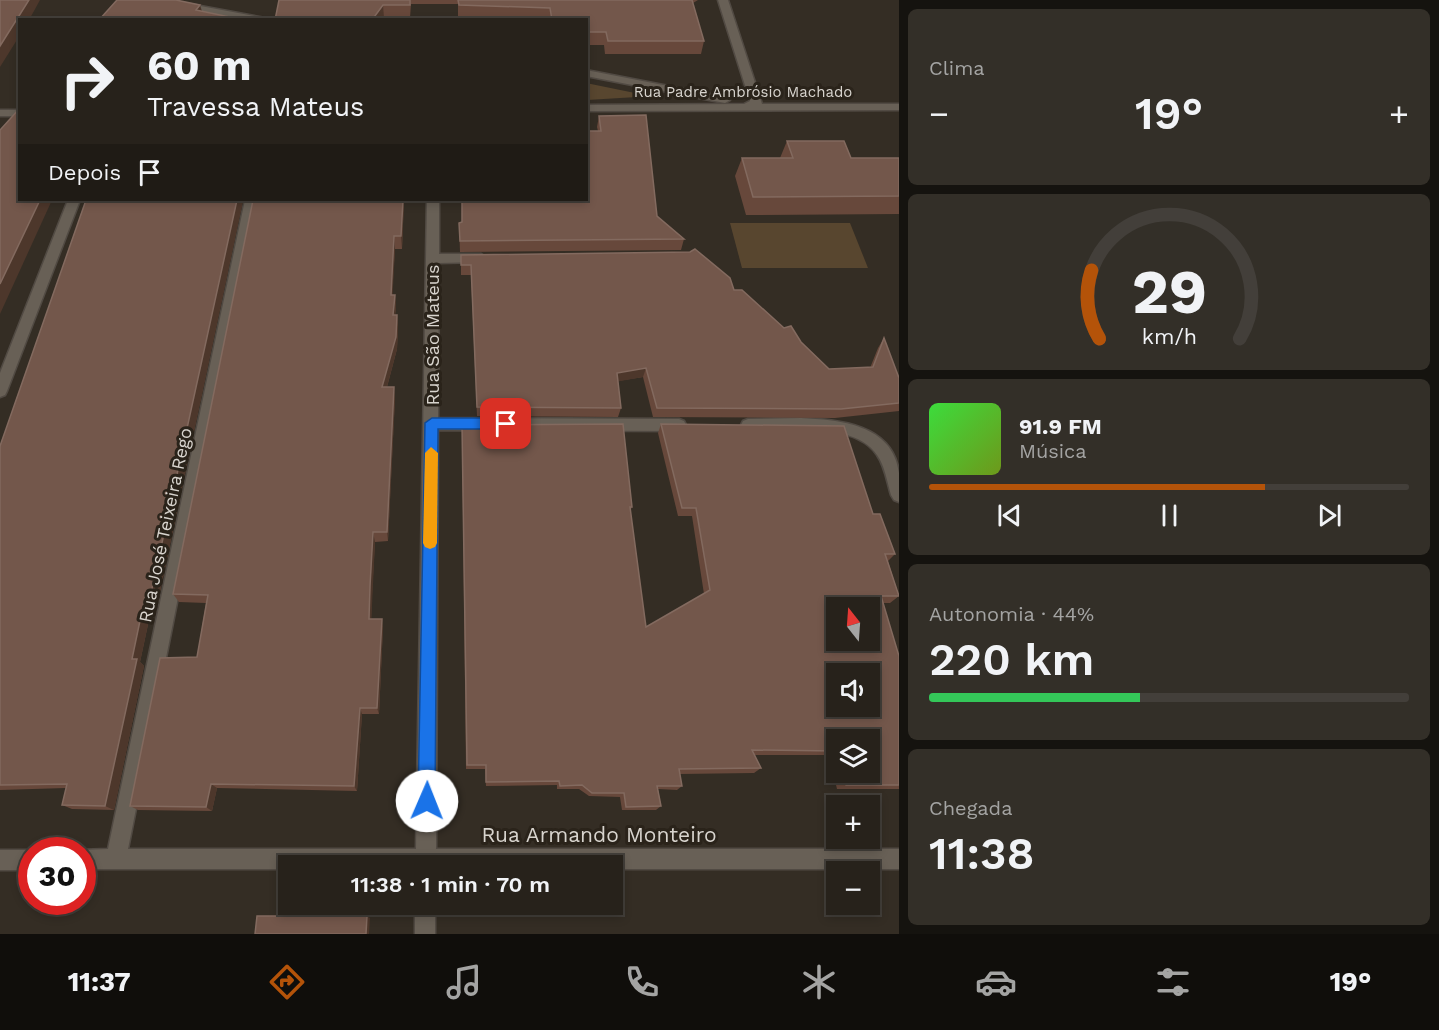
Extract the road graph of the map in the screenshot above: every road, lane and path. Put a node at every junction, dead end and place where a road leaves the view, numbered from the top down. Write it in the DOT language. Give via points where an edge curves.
graph roads {
  1 [pos="151,0"];
  2 [pos="723,0"];
  3 [pos="259,18"];
  4 [pos="588,73"];
  5 [pos="757,106"];
  6 [pos="899,106"];
  7 [pos="588,108"];
  8 [pos="0,113"];
  9 [pos="18,113"];
  10 [pos="74,201"];
  11 [pos="250,201"];
  12 [pos="433,201"];
  13 [pos="491,258"];
  14 [pos="433,259"];
  15 [pos="0,391"];
  16 [pos="432,423"];
  17 [pos="694,425"];
  18 [pos="730,425"];
  19 [pos="899,495"];
  20 [pos="426,855"];
  21 [pos="116,858"];
  22 [pos="96,859"];
  23 [pos="899,859"];
  24 [pos="0,860"];
  25 [pos="18,860"];
  26 [pos="278,860"];
  27 [pos="623,860"];
  28 [pos="425,915"];
  29 [pos="425,934"];
  1 -- 3 [label="street"];
  2 -- 5 [label="street"];
  4 -- 5 [label="street"];
  5 -- 6 [label="street, Rua Padre Ambrósio Machado"];
  5 -- 7 [label="street, Rua Padre Ambrósio Machado"];
  8 -- 9 [label="street"];
  10 -- 15 [label="street"];
  11 -- 21 [label="street, Rua José Teixeira Rego"];
  12 -- 14 [label="street, Rua São Mateus"];
  13 -- 14 [label="street"];
  14 -- 16 [label="street, Rua São Mateus"];
  16 -- 17 [label="street"];
  16 -- 20 [label="street, Rua São Mateus"];
  18 -- 19 [label="street" via="836,426 864,435 881,448"];
  21 -- 22 [label="street, Rua Armando Monteiro"];
  21 -- 26 [label="street, Rua Armando Monteiro"];
  23 -- 27 [label="street, Rua Armando Monteiro"];
  24 -- 25 [label="street"];
  28 -- 29 [label="street"];
}
